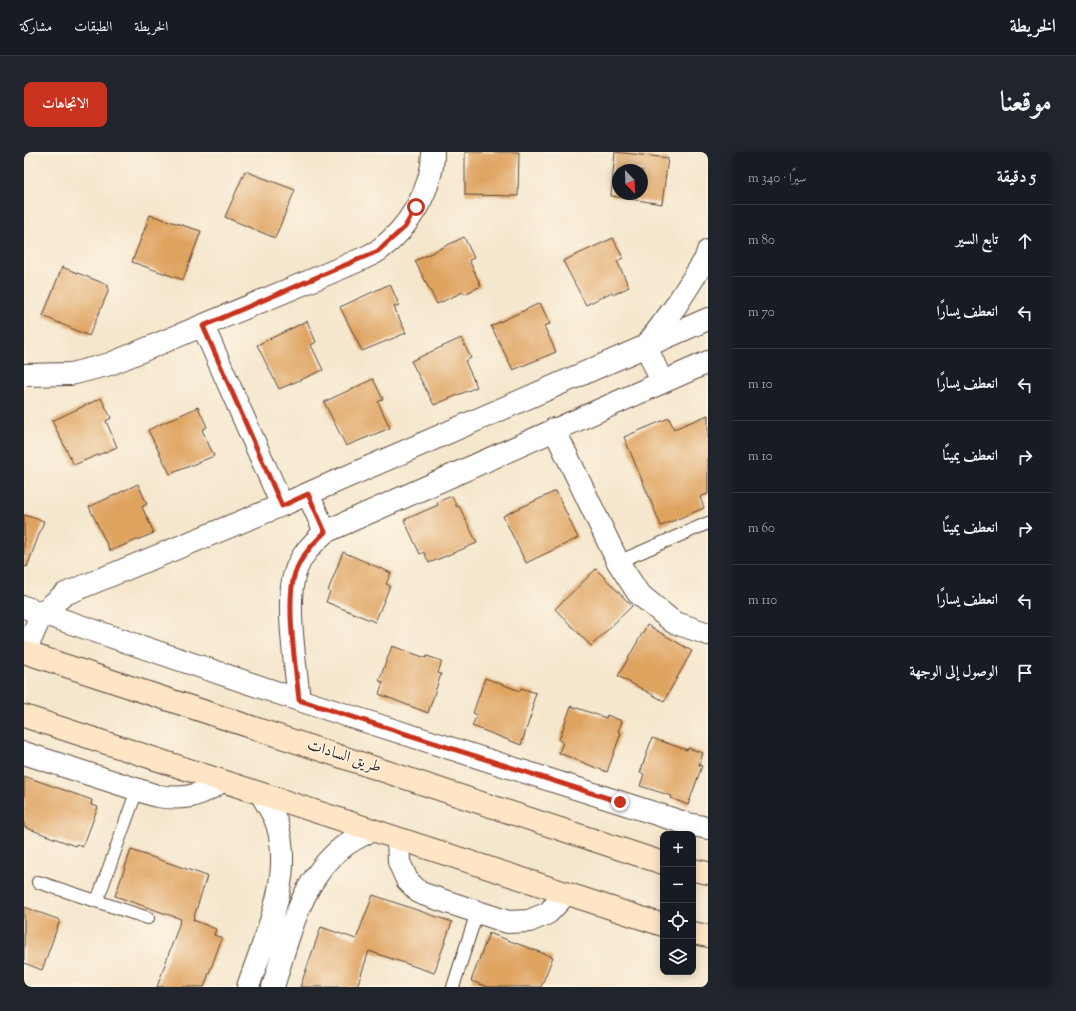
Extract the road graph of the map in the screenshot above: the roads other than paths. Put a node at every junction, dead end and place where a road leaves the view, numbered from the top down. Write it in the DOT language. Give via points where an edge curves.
graph roads {
  1 [pos="433,152"];
  2 [pos="708,251"];
  3 [pos="708,319"];
  4 [pos="203,326"];
  5 [pos="646,346"];
  6 [pos="708,362"];
  7 [pos="24,375"];
  8 [pos="662,382"];
  9 [pos="554,429"];
  10 [pos="308,494"];
  11 [pos="282,506"];
  12 [pos="708,523"];
  13 [pos="325,532"];
  14 [pos="618,562"];
  15 [pos="33,610"];
  16 [pos="708,634"];
  17 [pos="25,652"];
  18 [pos="299,700"];
  19 [pos="24,716"];
  20 [pos="24,753"];
  21 [pos="222,781"];
  22 [pos="137,790"];
  23 [pos="261,794"];
  24 [pos="708,828"];
  25 [pos="372,830"];
  26 [pos="398,839"];
  27 [pos="660,862"];
  28 [pos="696,871"];
  29 [pos="708,873"];
  30 [pos="38,882"];
  31 [pos="566,894"];
  32 [pos="97,901"];
  33 [pos="477,912"];
  34 [pos="148,918"];
  35 [pos="660,924"];
  36 [pos="266,934"];
  37 [pos="696,934"];
  38 [pos="708,936"];
  39 [pos="288,940"];
  40 [pos="248,987"];
  41 [pos="273,987"];
  42 [pos="453,987"];
  1 -- 4 [label="street" via="429,184 405,227 378,251"];
  2 -- 5 [label="street" via="705,260"];
  3 -- 5 [label="street"];
  4 -- 7 [label="street" via="110,364 72,374"];
  4 -- 11 [label="street"];
  5 -- 8 [label="street"];
  5 -- 10 [label="street"];
  6 -- 8 [label="street"];
  8 -- 9 [label="street"];
  9 -- 13 [label="street"];
  9 -- 14 [label="street"];
  10 -- 11 [label="street"];
  10 -- 13 [label="street"];
  11 -- 15 [label="street" via="78,588"];
  12 -- 14 [label="lane"];
  13 -- 18 [label="street" via="306,550 294,573 290,599"];
  14 -- 16 [label="street" via="638,593 673,622"];
  15 -- 17 [label="street"];
  15 -- 18 [label="street"];
  17 -- 27 [label="main road, طريق السادات"];
  18 -- 24 [label="street" via="688,824"];
  19 -- 21 [label="main road"];
  20 -- 22 [label="street"];
  21 -- 22 [label="street" via="191,798 176,799"];
  21 -- 23 [label="main road"];
  22 -- 32 [label="lane"];
  23 -- 25 [label="main road"];
  23 -- 36 [label="street" via="277,823 282,858 278,898"];
  25 -- 26 [label="main road"];
  25 -- 39 [label="street" via="343,847 319,871 302,901"];
  26 -- 31 [label="main road"];
  26 -- 33 [label="street" via="399,862 407,880 420,893"];
  28 -- 29 [label="main road"];
  30 -- 32 [label="lane"];
  31 -- 33 [label="street" via="548,913 529,920 508,922"];
  31 -- 35 [label="main road"];
  32 -- 34 [label="lane"];
  33 -- 42 [label="lane"];
  36 -- 39 [label="street"];
  36 -- 40 [label="street"];
  37 -- 38 [label="main road"];
  39 -- 41 [label="street"];
}
